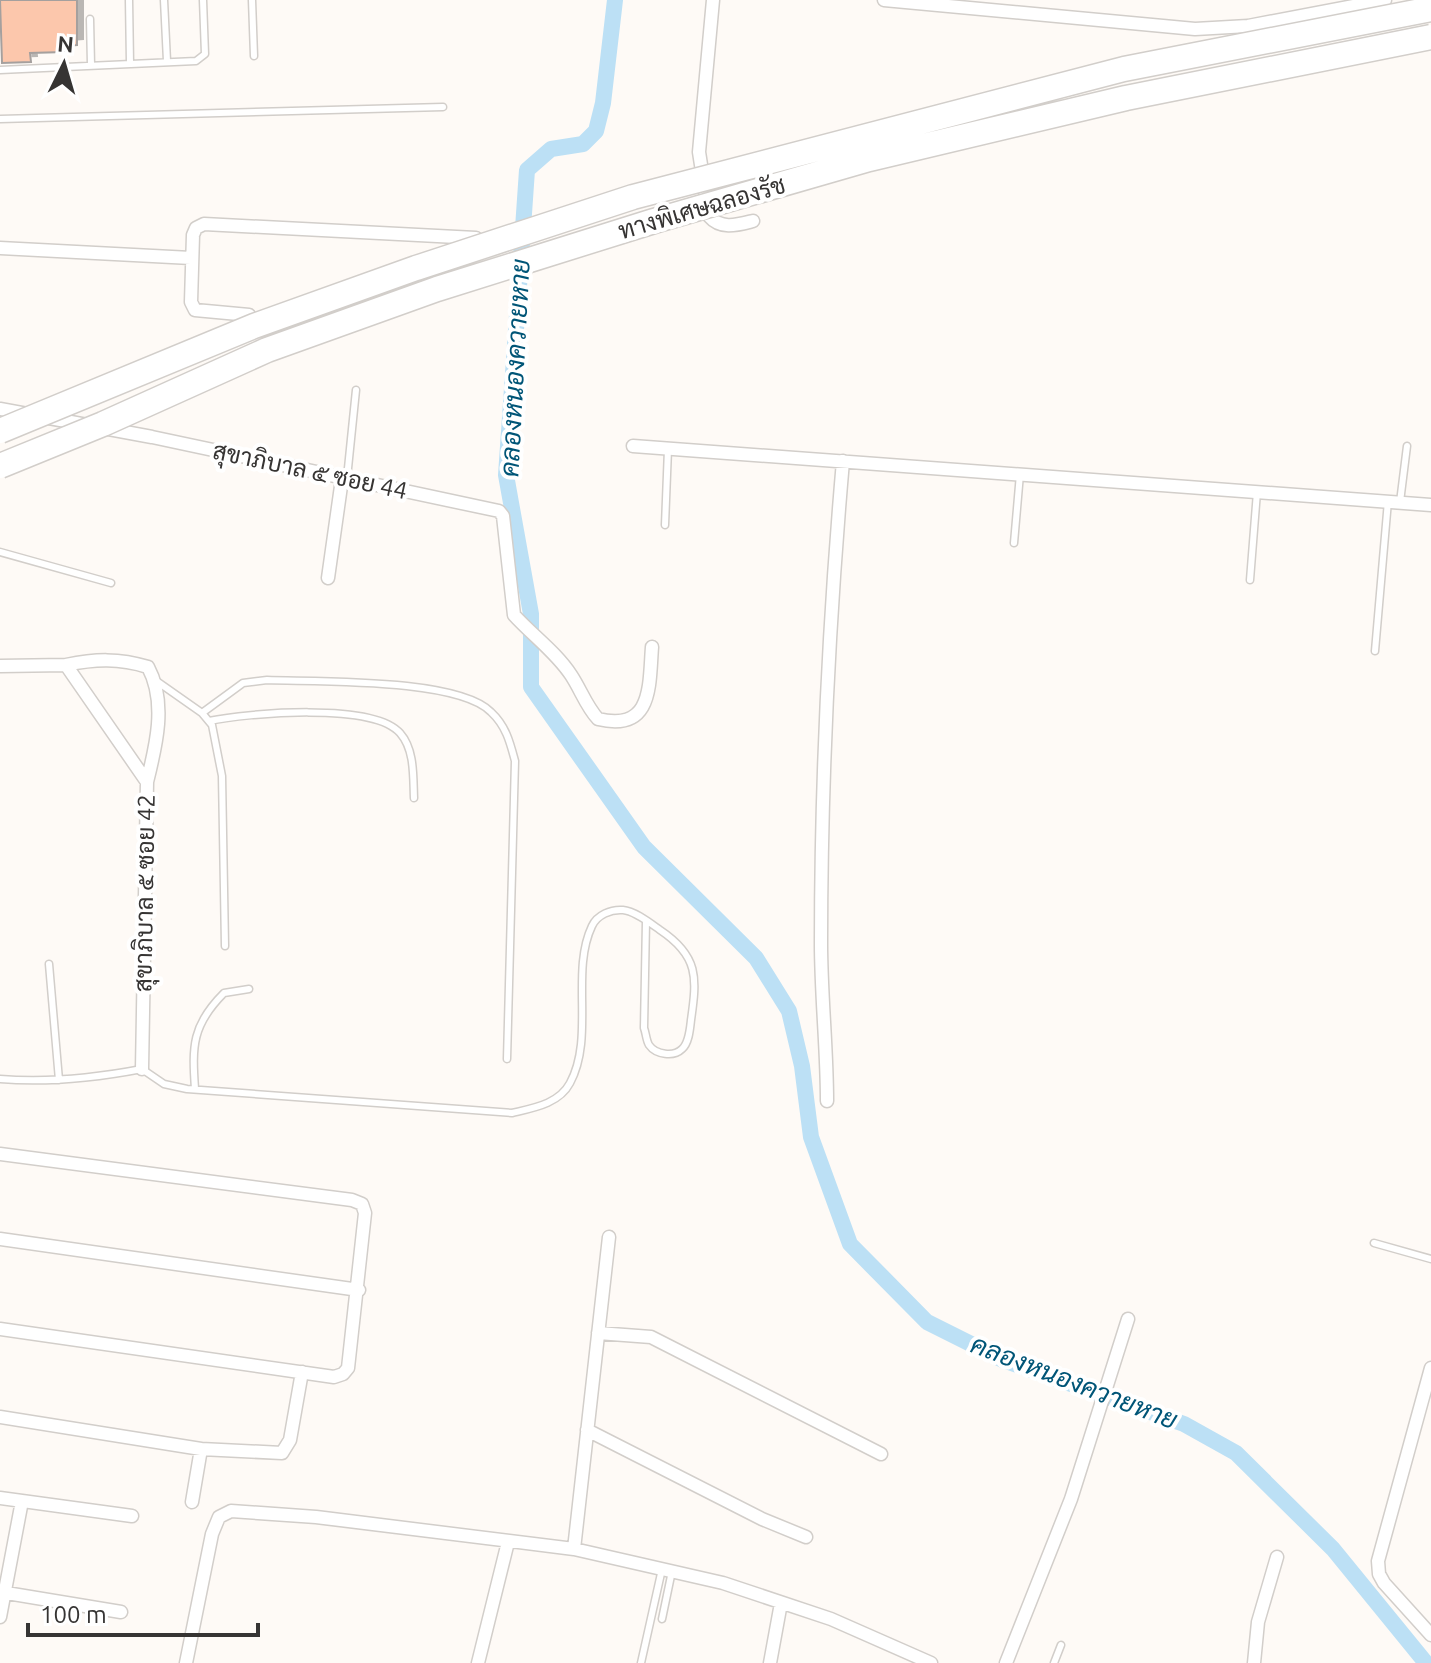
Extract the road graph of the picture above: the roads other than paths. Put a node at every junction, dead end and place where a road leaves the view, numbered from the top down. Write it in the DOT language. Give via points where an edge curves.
graph roads {
  1 [pos="129,0"];
  2 [pos="164,0"];
  3 [pos="203,0"];
  4 [pos="252,0"];
  5 [pos="713,0"];
  6 [pos="884,0"];
  7 [pos="1385,0"];
  8 [pos="913,1"];
  9 [pos="1431,9"];
  10 [pos="90,19"];
  11 [pos="1431,37"];
  12 [pos="254,56"];
  13 [pos="167,61"];
  14 [pos="130,63"];
  15 [pos="91,65"];
  16 [pos="0,70"];
  17 [pos="443,107"];
  18 [pos="0,119"];
  19 [pos="753,221"];
  20 [pos="476,238"];
  21 [pos="0,248"];
  22 [pos="191,258"];
  23 [pos="249,315"];
  24 [pos="356,390"];
  25 [pos="0,409"];
  26 [pos="0,431"];
  27 [pos="633,446"];
  28 [pos="1407,446"];
  29 [pos="668,449"];
  30 [pos="843,461"];
  31 [pos="0,466"];
  32 [pos="1020,474"];
  33 [pos="344,480"];
  34 [pos="1257,492"];
  35 [pos="1394,501"];
  36 [pos="1431,505"];
  37 [pos="665,525"];
  38 [pos="1014,543"];
  39 [pos="0,552"];
  40 [pos="328,578"];
  41 [pos="1250,580"];
  42 [pos="111,583"];
  43 [pos="652,647"];
  44 [pos="1375,651"];
  45 [pos="66,665"];
  46 [pos="0,666"];
  47 [pos="155,680"];
  48 [pos="202,713"];
  49 [pos="209,721"];
  50 [pos="147,782"];
  51 [pos="414,798"];
  52 [pos="646,921"];
  53 [pos="225,946"];
  54 [pos="49,964"];
  55 [pos="249,989"];
  56 [pos="507,1059"];
  57 [pos="142,1069"];
  58 [pos="0,1079"];
  59 [pos="59,1080"];
  60 [pos="195,1089"];
  61 [pos="827,1101"];
  62 [pos="0,1154"];
  63 [pos="609,1237"];
  64 [pos="0,1239"];
  65 [pos="1374,1243"];
  66 [pos="1431,1259"];
  67 [pos="359,1290"];
  68 [pos="1128,1319"];
  69 [pos="0,1329"];
  70 [pos="598,1333"];
  71 [pos="1431,1368"];
  72 [pos="302,1372"];
  73 [pos="0,1417"];
  74 [pos="587,1430"];
  75 [pos="201,1449"];
  76 [pos="881,1454"];
  77 [pos="0,1498"];
  78 [pos="22,1501"];
  79 [pos="192,1502"];
  80 [pos="132,1516"];
  81 [pos="806,1537"];
  82 [pos="508,1542"];
  83 [pos="574,1549"];
  84 [pos="1277,1557"];
  85 [pos="667,1570"];
  86 [pos="2,1592"];
  87 [pos="781,1603"];
  88 [pos="121,1612"];
  89 [pos="0,1617"];
  90 [pos="662,1619"];
  91 [pos="1431,1635"];
  92 [pos="1061,1645"];
  93 [pos="186,1663"];
  94 [pos="478,1663"];
  95 [pos="641,1663"];
  96 [pos="770,1663"];
  97 [pos="931,1663"];
  98 [pos="1006,1663"];
  99 [pos="1054,1663"];
  100 [pos="1254,1663"];
  1 -- 14 [label="lane"];
  2 -- 13 [label="lane"];
  3 -- 13 [label="lane" via="205,54 196,61"];
  4 -- 12 [label="lane"];
  5 -- 19 [label="street" via="699,152 709,216 721,225"];
  6 -- 8 [label="street"];
  7 -- 8 [label="street" via="1248,26 1195,29"];
  9 -- 26 [label="highway, ทางพิเศษฉลองรัช, bridge" via="1124,69 633,197 254,326"];
  10 -- 15 [label="lane"];
  11 -- 31 [label="highway, ทางพิเศษฉลองรัช, bridge" via="1126,98 869,159 654,221 437,289 267,350"];
  13 -- 14 [label="lane"];
  14 -- 15 [label="lane"];
  15 -- 16 [label="lane"];
  17 -- 18 [label="lane"];
  20 -- 22 [label="street" via="204,224 193,235"];
  21 -- 22 [label="street"];
  22 -- 23 [label="street" via="195,310"];
  24 -- 33 [label="lane"];
  25 -- 33 [label="street, สุขาภิบาล ๕ ซอย 44"];
  27 -- 29 [label="street"];
  28 -- 35 [label="lane"];
  29 -- 30 [label="street"];
  29 -- 37 [label="lane"];
  30 -- 32 [label="street"];
  30 -- 61 [label="street" via="825,781 821,955"];
  32 -- 34 [label="street"];
  32 -- 38 [label="lane"];
  33 -- 40 [label="street"];
  33 -- 43 [label="street, สุขาภิบาล ๕ ซอย 44" via="499,511 514,615 571,675 598,719 613,723 631,720 640,712 648,692"];
  34 -- 35 [label="street"];
  34 -- 41 [label="lane"];
  35 -- 36 [label="street"];
  35 -- 44 [label="lane"];
  39 -- 42 [label="lane"];
  45 -- 46 [label="street"];
  45 -- 47 [label="street" via="125,660 148,667"];
  45 -- 50 [label="street, สุขาภิบาล ๕ ซอย 42"];
  47 -- 48 [label="lane"];
  47 -- 50 [label="street" via="158,734"];
  48 -- 49 [label="lane"];
  48 -- 56 [label="lane" via="243,683 267,680 425,687 471,698 490,711 508,734 515,761"];
  49 -- 51 [label="lane" via="238,715 359,714 388,723 409,750"];
  49 -- 53 [label="lane" via="222,776"];
  50 -- 57 [label="street, สุขาภิบาล ๕ ซอย 42"];
  52 -- 52 [label="lane" via="644,1028 652,1049 671,1054 688,1040 694,969 675,940"];
  52 -- 60 [label="lane" via="623,910 602,913 593,923 585,946 579,1051 570,1084 546,1105 512,1113"];
  54 -- 59 [label="lane"];
  55 -- 60 [label="lane" via="224,993 200,1021 192,1056"];
  57 -- 59 [label="lane"];
  57 -- 60 [label="lane" via="164,1084"];
  58 -- 59 [label="lane"];
  62 -- 67 [label="street" via="352,1200 362,1204 365,1213"];
  63 -- 70 [label="street"];
  64 -- 67 [label="street"];
  65 -- 66 [label="lane"];
  67 -- 72 [label="street" via="348,1368 334,1377"];
  68 -- 98 [label="street" via="1071,1499"];
  69 -- 72 [label="street"];
  70 -- 74 [label="street"];
  70 -- 76 [label="street" via="651,1337"];
  71 -- 91 [label="street" via="1378,1561 1384,1583"];
  72 -- 75 [label="street" via="290,1440 282,1453"];
  73 -- 75 [label="street"];
  74 -- 81 [label="street"];
  74 -- 83 [label="street"];
  75 -- 79 [label="street"];
  77 -- 78 [label="street"];
  78 -- 80 [label="street"];
  78 -- 86 [label="street"];
  82 -- 83 [label="street"];
  82 -- 93 [label="street" via="231,1511 219,1517 212,1534"];
  82 -- 94 [label="street"];
  83 -- 85 [label="street"];
  84 -- 100 [label="street" via="1258,1622"];
  85 -- 87 [label="street"];
  85 -- 90 [label="lane"];
  85 -- 95 [label="lane"];
  86 -- 88 [label="street"];
  86 -- 89 [label="street"];
  87 -- 96 [label="street"];
  87 -- 97 [label="street"];
  92 -- 99 [label="lane"];
}
